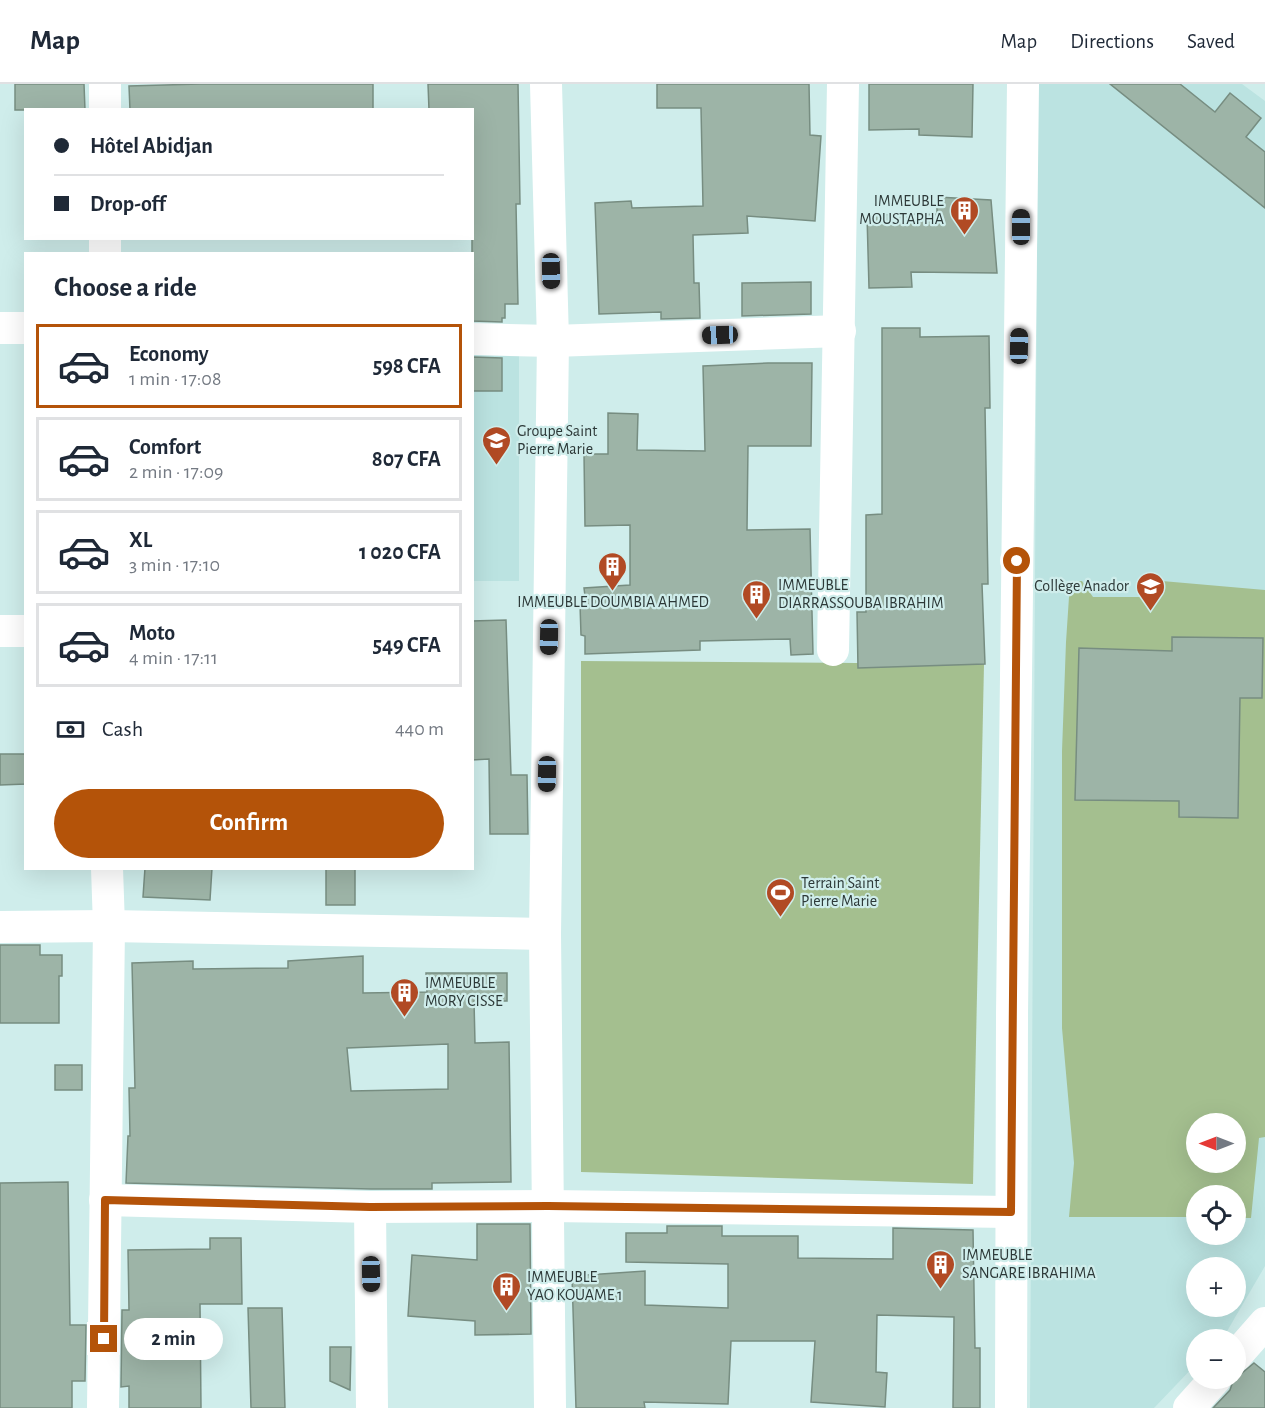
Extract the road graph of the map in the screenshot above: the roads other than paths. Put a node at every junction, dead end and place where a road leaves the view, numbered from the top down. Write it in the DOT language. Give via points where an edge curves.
graph roads {
  1 [pos="105,84"];
  2 [pos="546,84"];
  3 [pos="843,84"];
  4 [pos="1023,84"];
  5 [pos="105,108"];
  6 [pos="0,328"];
  7 [pos="24,328"];
  8 [pos="840,331"];
  9 [pos="474,339"];
  10 [pos="553,341"];
  11 [pos="0,631"];
  12 [pos="24,631"];
  13 [pos="833,650"];
  14 [pos="108,870"];
  15 [pos="109,926"];
  16 [pos="0,927"];
  17 [pos="545,934"];
  18 [pos="105,1200"];
  19 [pos="548,1206"];
  20 [pos="370,1207"];
  21 [pos="1011,1212"];
  22 [pos="1265,1323"];
  23 [pos="1246,1345"];
  24 [pos="1205,1389"];
  25 [pos="103,1408"];
  26 [pos="372,1408"];
  27 [pos="550,1408"];
  28 [pos="1011,1408"];
  29 [pos="1189,1408"];
  1 -- 5 [label="street"];
  2 -- 10 [label="street"];
  3 -- 8 [label="street"];
  4 -- 21 [label="street"];
  6 -- 7 [label="street"];
  8 -- 10 [label="street"];
  8 -- 13 [label="street"];
  9 -- 10 [label="street"];
  10 -- 17 [label="street"];
  11 -- 12 [label="street"];
  14 -- 15 [label="street"];
  15 -- 16 [label="street"];
  15 -- 17 [label="street"];
  15 -- 18 [label="street"];
  17 -- 19 [label="street"];
  18 -- 20 [label="street"];
  18 -- 25 [label="street"];
  19 -- 20 [label="street"];
  19 -- 21 [label="street"];
  19 -- 27 [label="street"];
  20 -- 26 [label="street"];
  21 -- 28 [label="street"];
  22 -- 23 [label="street"];
  24 -- 29 [label="street"];
}
